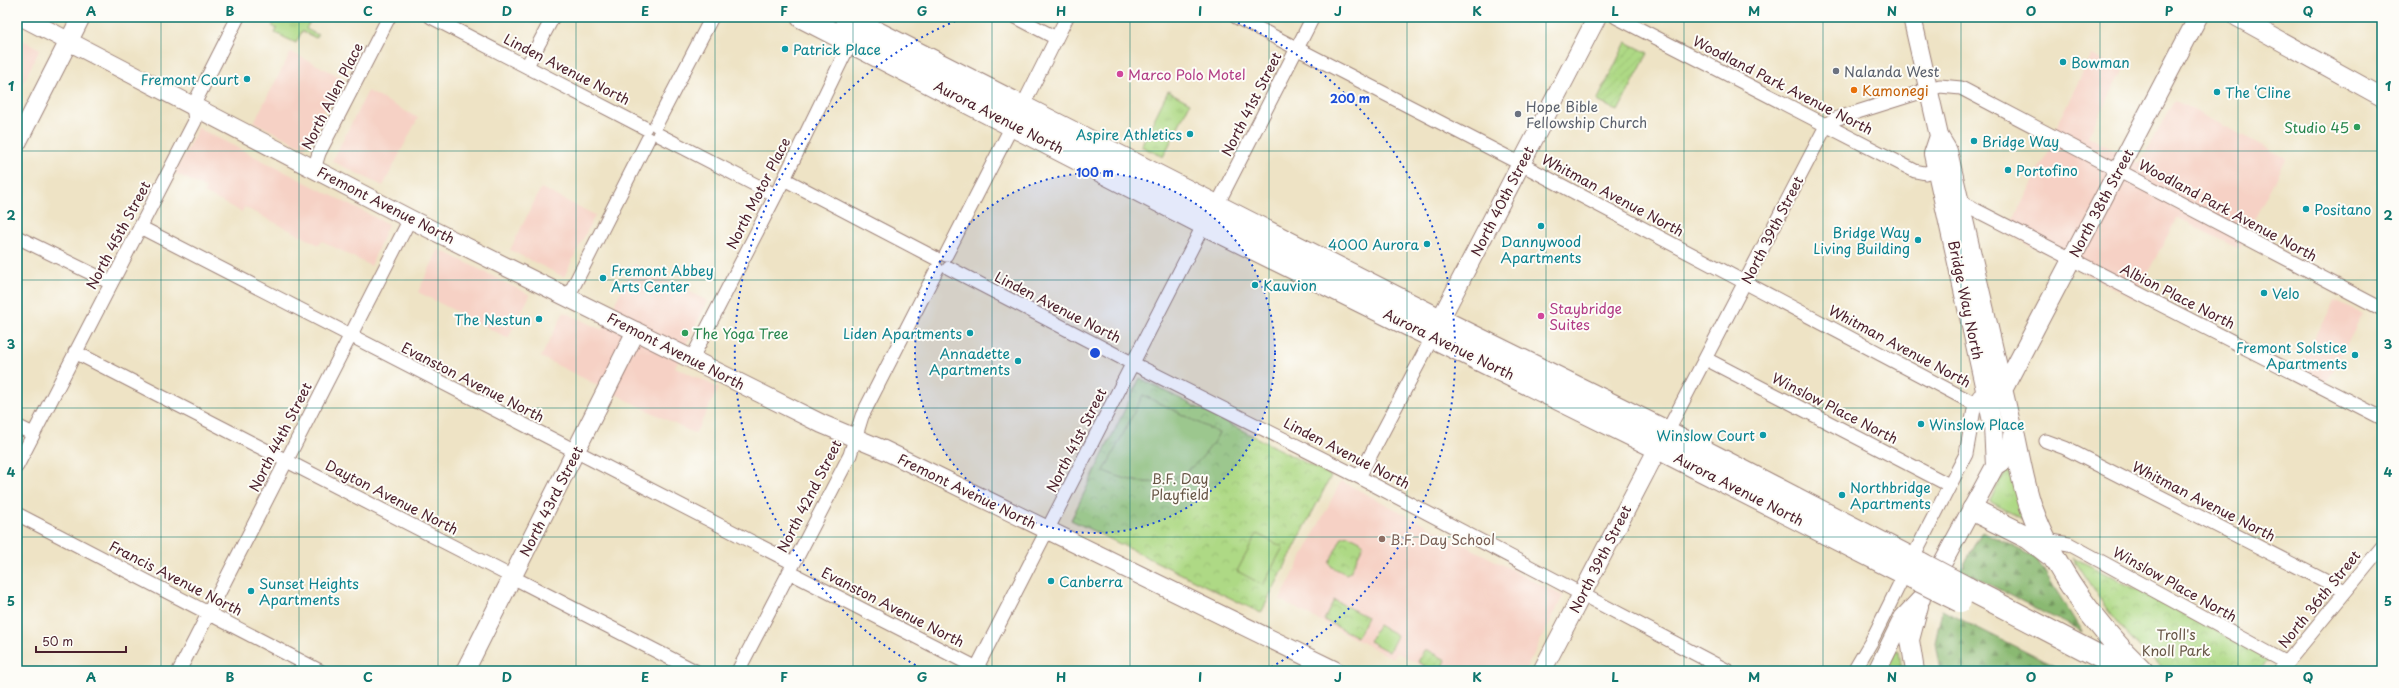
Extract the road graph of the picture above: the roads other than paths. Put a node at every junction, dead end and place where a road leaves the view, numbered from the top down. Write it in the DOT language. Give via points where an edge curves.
graph roads {
  1 [pos="22,17"];
  2 [pos="81,17"];
  3 [pos="238,17"];
  4 [pos="390,17"];
  5 [pos="431,17"];
  6 [pos="553,17"];
  7 [pos="712,17"];
  8 [pos="802,17"];
  9 [pos="1016,17"];
  10 [pos="1067,17"];
  11 [pos="1236,17"];
  12 [pos="1313,17"];
  13 [pos="1616,17"];
  14 [pos="1912,17"];
  15 [pos="2198,17"];
  16 [pos="2237,17"];
  17 [pos="1600,18"];
  18 [pos="853,24"];
  19 [pos="1056,38"];
  20 [pos="69,41"];
  21 [pos="1297,48"];
  22 [pos="527,66"];
  23 [pos="1928,90"];
  24 [pos="2382,97"];
  25 [pos="193,106"];
  26 [pos="1018,115"];
  27 [pos="1827,124"];
  28 [pos="652,132"];
  29 [pos="1939,136"];
  30 [pos="17,144"];
  31 [pos="1521,164"];
  32 [pos="314,169"];
  33 [pos="1937,170"];
  34 [pos="2118,170"];
  35 [pos="784,179"];
  36 [pos="776,195"];
  37 [pos="1960,202"];
  38 [pos="1217,205"];
  39 [pos="410,219"];
  40 [pos="1204,224"];
  41 [pos="140,227"];
  42 [pos="17,237"];
  43 [pos="2071,260"];
  44 [pos="942,262"];
  45 [pos="111,283"];
  46 [pos="1745,283"];
  47 [pos="568,297"];
  48 [pos="2382,309"];
  49 [pos="1436,328"];
  50 [pos="636,331"];
  51 [pos="350,337"];
  52 [pos="75,352"];
  53 [pos="692,358"];
  54 [pos="1706,359"];
  55 [pos="1133,363"];
  56 [pos="1984,386"];
  57 [pos="2003,390"];
  58 [pos="1975,404"];
  59 [pos="2382,418"];
  60 [pos="17,426"];
  61 [pos="32,434"];
  62 [pos="2014,436"];
  63 [pos="855,438"];
  64 [pos="1663,440"];
  65 [pos="2046,441"];
  66 [pos="575,452"];
  67 [pos="285,461"];
  68 [pos="17,466"];
  69 [pos="1996,466"];
  70 [pos="1359,477"];
  71 [pos="1950,485"];
  72 [pos="1973,510"];
  73 [pos="17,514"];
  74 [pos="1048,531"];
  75 [pos="2382,547"];
  76 [pos="2051,549"];
  77 [pos="1919,567"];
  78 [pos="791,568"];
  79 [pos="513,576"];
  80 [pos="2346,591"];
  81 [pos="1582,594"];
  82 [pos="1963,594"];
  83 [pos="209,612"];
  84 [pos="2283,667"];
  85 [pos="978,670"];
  86 [pos="179,671"];
  87 [pos="320,671"];
  88 [pos="464,671"];
  89 [pos="695,671"];
  90 [pos="738,671"];
  91 [pos="1336,671"];
  92 [pos="1542,671"];
  93 [pos="1728,671"];
  94 [pos="1854,671"];
  95 [pos="1878,671"];
  96 [pos="1914,671"];
  97 [pos="2095,671"];
  98 [pos="2127,671"];
  99 [pos="2142,671"];
  1 -- 20 [label="main road, Fremont Avenue North"];
  2 -- 20 [label="main road"];
  3 -- 25 [label="street, North 45th Street"];
  4 -- 32 [label="street, North Allen Place" via="319,153"];
  5 -- 22 [label="street, Linden Avenue North"];
  6 -- 22 [label="street"];
  7 -- 28 [label="street"];
  8 -- 18 [label="highway, Aurora Avenue North"];
  9 -- 19 [label="street"];
  10 -- 19 [label="street, North 42nd Street"];
  11 -- 21 [label="street, Whitman Avenue North"];
  12 -- 21 [label="street, North 41st Street"];
  13 -- 27 [label="street, Woodland Park Avenue North"];
  14 -- 23 [label="main road, Bridge Way North"];
  15 -- 34 [label="main road, North 38th Street"];
  16 -- 24 [label="main road"];
  17 -- 31 [label="main road, North 40th Street"];
  18 -- 26 [label="highway, Aurora Avenue North"];
  18 -- 35 [label="street, North Motor Place"];
  19 -- 26 [label="street, North 42nd Street"];
  20 -- 25 [label="main road, Fremont Avenue North"];
  20 -- 30 [label="main road"];
  21 -- 31 [label="street, Whitman Avenue North"];
  21 -- 38 [label="street, North 41st Street"];
  22 -- 28 [label="street, Linden Avenue North"];
  23 -- 27 [label="street" via="1835,119"];
  23 -- 29 [label="main road, Bridge Way North"];
  23 -- 34 [label="street, Woodland Park Avenue North" via="1940,86 1961,88"];
  25 -- 32 [label="main road, Fremont Avenue North"];
  25 -- 41 [label="street, North 45th Street" via="194,120"];
  26 -- 38 [label="highway, Aurora Avenue North"];
  26 -- 40 [label="highway, Aurora Avenue North"];
  26 -- 44 [label="street, North 42nd Street"];
  27 -- 33 [label="street, Woodland Park Avenue North" via="1915,171"];
  27 -- 46 [label="street, North 39th Street"];
  28 -- 36 [label="street, Linden Avenue North"];
  28 -- 47 [label="street"];
  29 -- 33 [label="main road, Bridge Way North" via="1933,154"];
  29 -- 37 [label="main road, Bridge Way North" via="1948,150"];
  31 -- 46 [label="street, Whitman Avenue North"];
  31 -- 49 [label="main road, North 40th Street"];
  32 -- 39 [label="main road, Fremont Avenue North"];
  33 -- 56 [label="main road, Bridge Way North"];
  34 -- 43 [label="main road, North 38th Street"];
  34 -- 48 [label="street, Woodland Park Avenue North"];
  35 -- 36 [label="street, North Motor Place"];
  35 -- 44 [label="street, Linden Avenue North"];
  36 -- 53 [label="street, North Motor Place"];
  37 -- 43 [label="street, Albion Place North"];
  37 -- 57 [label="main road, Bridge Way North"];
  38 -- 49 [label="highway, Aurora Avenue North"];
  39 -- 47 [label="main road, Fremont Avenue North"];
  39 -- 51 [label="street, North 44th Street"];
  40 -- 49 [label="highway, Aurora Avenue North"];
  40 -- 55 [label="street, North 41st Street"];
  41 -- 45 [label="street, North 45th Street"];
  41 -- 51 [label="street, Evanston Avenue North"];
  42 -- 45 [label="street"];
  43 -- 57 [label="main road, North 38th Street"];
  43 -- 59 [label="street, Albion Place North"];
  44 -- 55 [label="street, Linden Avenue North"];
  44 -- 63 [label="street, North 42nd Street" via="862,416"];
  45 -- 52 [label="street, North 45th Street"];
  46 -- 54 [label="street, North 39th Street"];
  46 -- 58 [label="street, Whitman Avenue North"];
  47 -- 50 [label="main road, Fremont Avenue North"];
  49 -- 64 [label="highway, Aurora Avenue North"];
  49 -- 70 [label="street, North 40th Street"];
  50 -- 53 [label="main road, Fremont Avenue North"];
  50 -- 66 [label="main road, North 43rd Street"];
  51 -- 66 [label="street, Evanston Avenue North"];
  51 -- 67 [label="street, North 44th Street"];
  52 -- 61 [label="street, North 45th Street"];
  52 -- 67 [label="street, Dayton Avenue North"];
  53 -- 63 [label="main road, Fremont Avenue North"];
  54 -- 64 [label="street, North 39th Street"];
  54 -- 71 [label="street, Winslow Place North"];
  55 -- 70 [label="street, Linden Avenue North"];
  55 -- 74 [label="street, North 41st Street"];
  56 -- 58 [label="street"];
  56 -- 69 [label="main road, Bridge Way North" via="1995,436"];
  57 -- 62 [label="main road, Bridge Way North"];
  58 -- 71 [label="street" via="1966,454"];
  60 -- 61 [label="street"];
  61 -- 68 [label="street, North 45th Street"];
  62 -- 69 [label="main road" via="2006,459"];
  62 -- 76 [label="highway" via="2031,506"];
  63 -- 74 [label="main road, Fremont Avenue North"];
  63 -- 78 [label="street, North 42nd Street" via="850,455"];
  64 -- 77 [label="highway, Aurora Avenue North"];
  64 -- 81 [label="main road, North 39th Street"];
  65 -- 80 [label="street, Whitman Avenue North" via="2065,448"];
  66 -- 78 [label="street, Evanston Avenue North"];
  66 -- 79 [label="main road, North 43rd Street"];
  67 -- 79 [label="street, Dayton Avenue North"];
  67 -- 83 [label="street, North 44th Street"];
  69 -- 72 [label="main road"];
  70 -- 81 [label="street, Linden Avenue North"];
  71 -- 77 [label="street"];
  72 -- 76 [label="highway"];
  72 -- 77 [label="main road"];
  73 -- 83 [label="street, Francis Avenue North"];
  74 -- 85 [label="street, North 41st Street"];
  74 -- 91 [label="main road, Fremont Avenue North"];
  75 -- 80 [label="street, North 36th Street"];
  76 -- 84 [label="street, Winslow Place North" via="2069,544"];
  76 -- 99 [label="highway" via="2096,619"];
  77 -- 82 [label="highway, Aurora Avenue North, bridge"];
  77 -- 94 [label="street"];
  78 -- 85 [label="street, Evanston Avenue North"];
  78 -- 90 [label="street, North 42nd Street"];
  79 -- 88 [label="main road, North 43rd Street"];
  79 -- 89 [label="street, Dayton Avenue North"];
  80 -- 84 [label="street, North 36th Street"];
  81 -- 92 [label="main road, North 39th Street"];
  81 -- 93 [label="street, Linden Avenue North"];
  82 -- 97 [label="highway, Aurora Avenue North"];
  82 -- 98 [label="highway, Aurora Avenue North"];
  83 -- 86 [label="street, North 44th Street"];
  83 -- 87 [label="street, Francis Avenue North"];
  95 -- 96 [label="main road" via="1903,618 1921,599 1910,640"];
}
